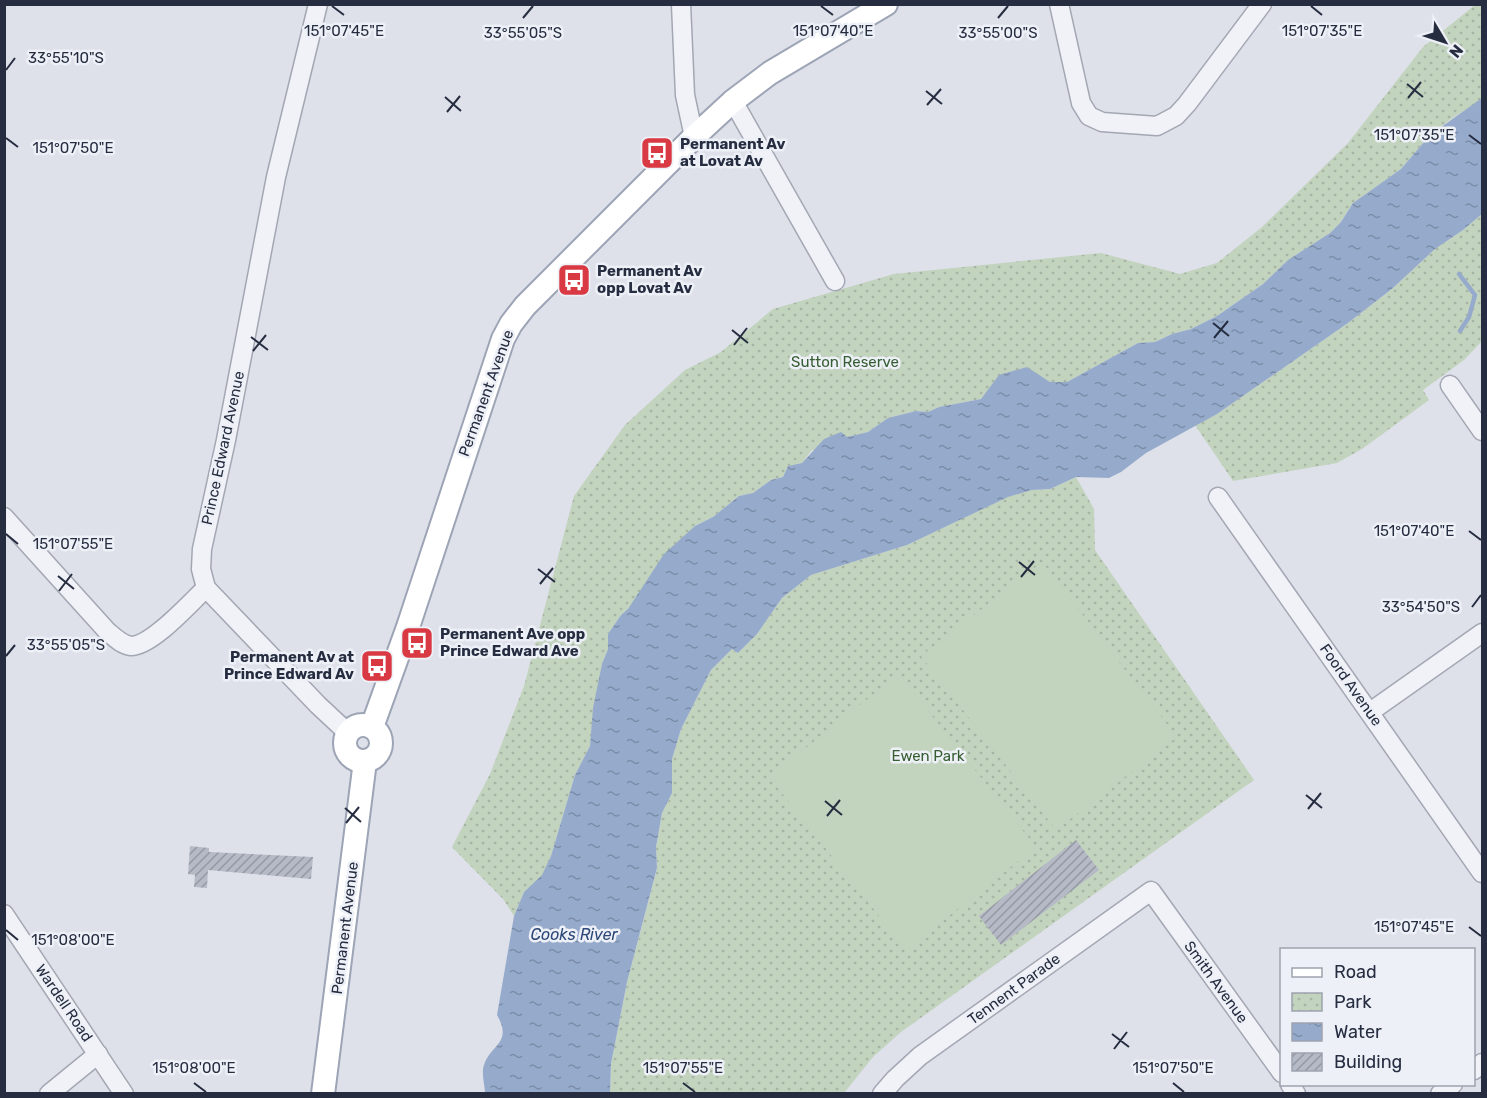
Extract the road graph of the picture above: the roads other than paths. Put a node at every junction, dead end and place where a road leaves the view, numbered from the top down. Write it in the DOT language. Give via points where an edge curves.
graph roads {
  1 [pos="318,4"];
  2 [pos="681,4"];
  3 [pos="886,4"];
  4 [pos="1059,4"];
  5 [pos="1262,4"];
  6 [pos="733,101"];
  7 [pos="694,137"];
  8 [pos="834,281"];
  9 [pos="1450,384"];
  10 [pos="1482,431"];
  11 [pos="1218,497"];
  12 [pos="4,517"];
  13 [pos="206,588"];
  14 [pos="1482,633"];
  15 [pos="1370,712"];
  16 [pos="372,727"];
  17 [pos="348,733"];
  18 [pos="365,762"];
  19 [pos="1482,873"];
  20 [pos="1151,891"];
  21 [pos="4,914"];
  22 [pos="98,1054"];
  23 [pos="1280,1071"];
  24 [pos="49,1094"];
  25 [pos="124,1094"];
  26 [pos="323,1094"];
  27 [pos="882,1094"];
  1 -- 13 [label="street, Prince Edward Avenue" via="276,177 202,549 201,569"];
  2 -- 7 [label="street" via="685,95"];
  3 -- 6 [label="main road, Permanent Avenue"];
  4 -- 5 [label="street" via="1081,103 1089,116 1102,122 1157,126 1176,116 1187,104"];
  6 -- 7 [label="main road, Permanent Avenue"];
  6 -- 8 [label="street"];
  7 -- 16 [label="main road, Permanent Avenue" via="511,324"];
  9 -- 10 [label="street"];
  11 -- 15 [label="street, Foord Avenue"];
  12 -- 13 [label="street" via="121,643 138,644 151,638"];
  13 -- 17 [label="street"];
  14 -- 15 [label="street"];
  15 -- 19 [label="street, Foord Avenue"];
  16 -- 17 [label="main road" via="357,726"];
  16 -- 18 [label="main road" via="380,734 381,750"];
  17 -- 18 [label="main road" via="346,750 354,759"];
  18 -- 26 [label="main road, Permanent Avenue"];
  20 -- 23 [label="street, Smith Avenue"];
  20 -- 27 [label="street, Tennent Parade" via="920,1056"];
  21 -- 22 [label="street, Wardell Road"];
  22 -- 24 [label="street"];
  22 -- 25 [label="street, Wardell Road"];
}
